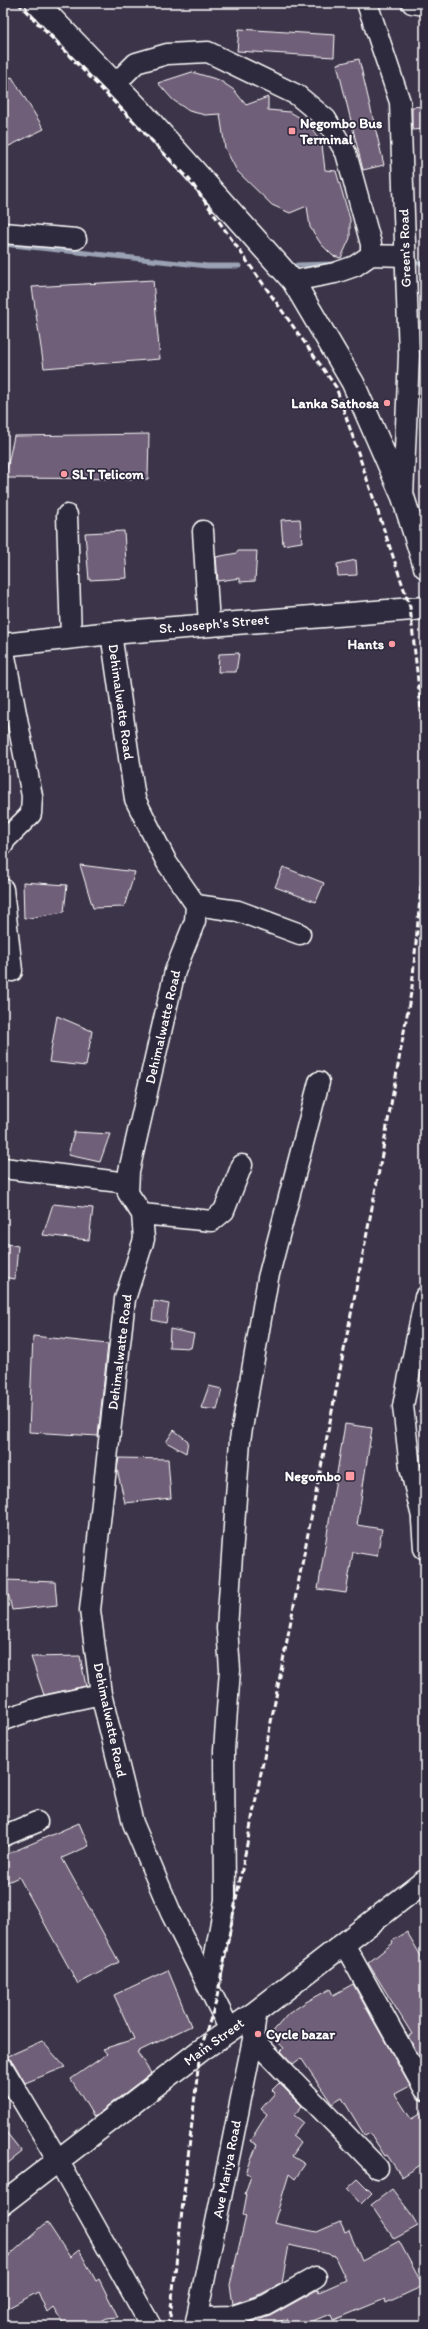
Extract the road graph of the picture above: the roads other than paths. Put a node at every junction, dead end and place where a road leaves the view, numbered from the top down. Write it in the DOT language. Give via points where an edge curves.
graph roads {
  1 [pos="37,3"];
  2 [pos="367,3"];
  3 [pos="412,3"];
  4 [pos="425,5"];
  5 [pos="115,84"];
  6 [pos="3,233"];
  7 [pos="76,239"];
  8 [pos="371,255"];
  9 [pos="405,256"];
  10 [pos="293,281"];
  11 [pos="402,497"];
  12 [pos="67,515"];
  13 [pos="203,531"];
  14 [pos="425,567"];
  15 [pos="425,608"];
  16 [pos="209,624"];
  17 [pos="111,633"];
  18 [pos="71,637"];
  19 [pos="3,645"];
  20 [pos="3,845"];
  21 [pos="3,889"];
  22 [pos="196,905"];
  23 [pos="300,934"];
  24 [pos="12,971"];
  25 [pos="319,1082"];
  26 [pos="242,1165"];
  27 [pos="3,1168"];
  28 [pos="128,1183"];
  29 [pos="142,1214"];
  30 [pos="425,1297"];
  31 [pos="424,1520"];
  32 [pos="425,1548"];
  33 [pos="101,1694"];
  34 [pos="3,1720"];
  35 [pos="37,1822"];
  36 [pos="3,1836"];
  37 [pos="425,1881"];
  38 [pos="344,1944"];
  39 [pos="210,1987"];
  40 [pos="256,2012"];
  41 [pos="230,2030"];
  42 [pos="253,2039"];
  43 [pos="3,2068"];
  44 [pos="425,2090"];
  45 [pos="58,2160"];
  46 [pos="378,2168"];
  47 [pos="3,2203"];
  48 [pos="316,2277"];
  49 [pos="196,2322"];
  50 [pos="151,2326"];
  1 -- 5 [label="main road"];
  2 -- 9 [label="street, Green's Road" via="400,102"];
  3 -- 4 [label="street"];
  5 -- 8 [label="street" via="136,63 168,54 208,52 297,95 326,119 346,154 371,244"];
  5 -- 10 [label="main road" via="236,214"];
  6 -- 7 [label="street"];
  8 -- 9 [label="street"];
  8 -- 10 [label="street" via="355,266 335,274"];
  9 -- 11 [label="street, Green's Road" via="409,355"];
  10 -- 11 [label="main road" via="353,383"];
  11 -- 14 [label="main road"];
  12 -- 18 [label="street"];
  13 -- 16 [label="street"];
  15 -- 16 [label="main road, St. Joseph's Street"];
  16 -- 17 [label="main road, St. Joseph's Street"];
  17 -- 18 [label="main road, St. Joseph's Street"];
  17 -- 22 [label="street, Dehimalwatte Road" via="135,799 168,863"];
  18 -- 19 [label="main road, St. Joseph's Street"];
  19 -- 20 [label="street" via="32,796 30,814"];
  21 -- 24 [label="street"];
  22 -- 23 [label="street" via="238,911"];
  22 -- 28 [label="street, Dehimalwatte Road" via="195,921 176,971"];
  25 -- 39 [label="street" via="268,1278 240,1440 227,1628 230,1670 224,1750 225,1900"];
  26 -- 29 [label="street" via="224,1212 212,1221"];
  27 -- 28 [label="street"];
  28 -- 29 [label="street, Dehimalwatte Road" via="128,1193"];
  29 -- 33 [label="street, Dehimalwatte Road" via="144,1239 125,1299 90,1610"];
  30 -- 31 [label="street" via="403,1406 410,1467"];
  31 -- 32 [label="main road"];
  33 -- 34 [label="street" via="41,1707"];
  33 -- 39 [label="street, Dehimalwatte Road" via="133,1823 171,1913"];
  35 -- 36 [label="street"];
  37 -- 38 [label="main road, Main Street"];
  38 -- 40 [label="main road, Main Street"];
  38 -- 44 [label="street"];
  39 -- 41 [label="street, Dehimalwatte Road"];
  40 -- 41 [label="main road, Main Street"];
  40 -- 42 [label="street, Ave Mariya Road"];
  41 -- 45 [label="main road, Main Street"];
  42 -- 46 [label="street"];
  42 -- 49 [label="street, Ave Mariya Road"];
  43 -- 45 [label="street"];
  45 -- 47 [label="main road, Main Street"];
  45 -- 50 [label="street"];
  48 -- 49 [label="street" via="266,2306 230,2317"];
}
